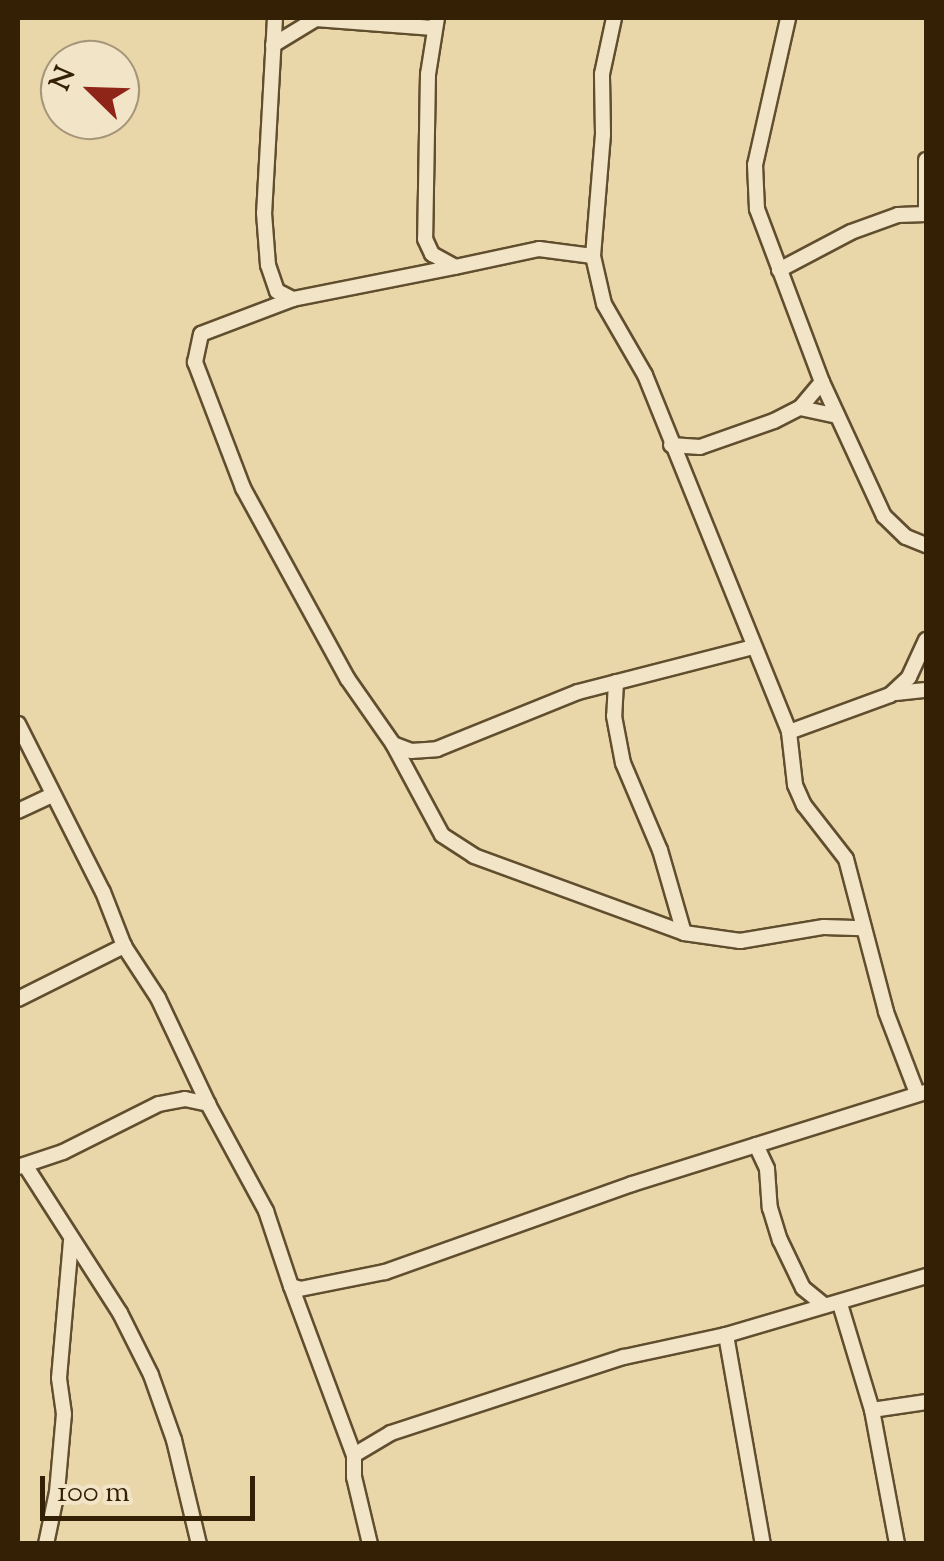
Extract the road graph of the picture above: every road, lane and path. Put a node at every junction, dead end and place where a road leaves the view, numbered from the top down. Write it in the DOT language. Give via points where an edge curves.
graph roads {
  1 [pos="275,18"];
  2 [pos="614,18"];
  3 [pos="788,18"];
  4 [pos="435,23"];
  5 [pos="273,45"];
  6 [pos="926,160"];
  7 [pos="926,211"];
  8 [pos="593,256"];
  9 [pos="455,266"];
  10 [pos="779,270"];
  11 [pos="293,299"];
  12 [pos="822,382"];
  13 [pos="800,408"];
  14 [pos="837,416"];
  15 [pos="672,446"];
  16 [pos="700,447"];
  17 [pos="683,474"];
  18 [pos="926,545"];
  19 [pos="926,640"];
  20 [pos="754,647"];
  21 [pos="916,665"];
  22 [pos="926,680"];
  23 [pos="616,682"];
  24 [pos="926,690"];
  25 [pos="890,695"];
  26 [pos="18,724"];
  27 [pos="789,732"];
  28 [pos="393,744"];
  29 [pos="52,795"];
  30 [pos="18,812"];
  31 [pos="862,928"];
  32 [pos="684,933"];
  33 [pos="124,946"];
  34 [pos="18,999"];
  35 [pos="922,1093"];
  36 [pos="208,1104"];
  37 [pos="756,1145"];
  38 [pos="21,1166"];
  39 [pos="71,1241"];
  40 [pos="926,1276"];
  41 [pos="292,1286"];
  42 [pos="832,1305"];
  43 [pos="726,1336"];
  44 [pos="926,1402"];
  45 [pos="872,1410"];
  46 [pos="354,1455"];
  47 [pos="46,1544"];
  48 [pos="199,1544"];
  49 [pos="370,1544"];
  50 [pos="763,1544"];
  51 [pos="896,1544"];
  1 -- 5 [label="street"];
  2 -- 8 [label="street" via="602,74"];
  3 -- 10 [label="street" via="755,164 757,209"];
  4 -- 5 [label="street" via="316,19"];
  4 -- 9 [label="street" via="425,239 432,254"];
  5 -- 11 [label="street" via="267,248 271,282"];
  6 -- 7 [label="street"];
  7 -- 10 [label="street" via="852,232"];
  8 -- 9 [label="street" via="539,249"];
  8 -- 15 [label="street" via="604,304 645,375"];
  9 -- 11 [label="street"];
  10 -- 12 [label="street"];
  11 -- 28 [label="street" via="201,334 195,362 243,488 354,690"];
  12 -- 13 [label="street"];
  12 -- 14 [label="street"];
  13 -- 14 [label="street"];
  13 -- 16 [label="street"];
  14 -- 18 [label="street" via="892,528"];
  15 -- 16 [label="street"];
  15 -- 17 [label="street"];
  16 -- 17 [label="street"];
  17 -- 20 [label="street"];
  19 -- 21 [label="street"];
  20 -- 23 [label="street"];
  20 -- 27 [label="street"];
  21 -- 22 [label="street"];
  21 -- 25 [label="street"];
  23 -- 28 [label="street" via="437,749"];
  23 -- 32 [label="street" via="623,764 660,850"];
  24 -- 25 [label="street"];
  25 -- 27 [label="street"];
  26 -- 29 [label="street"];
  27 -- 31 [label="street" via="795,784 846,859"];
  28 -- 32 [label="street" via="442,835 474,856"];
  29 -- 30 [label="street"];
  29 -- 33 [label="street"];
  31 -- 32 [label="street" via="824,927 740,941"];
  31 -- 35 [label="street" via="886,1012"];
  33 -- 34 [label="street"];
  33 -- 36 [label="street" via="158,998"];
  35 -- 37 [label="street"];
  36 -- 38 [label="street" via="159,1104"];
  36 -- 41 [label="street" via="266,1211"];
  37 -- 41 [label="street" via="385,1272"];
  37 -- 42 [label="street" via="780,1240 803,1288"];
  38 -- 39 [label="street" via="58,1212"];
  39 -- 47 [label="street" via="58,1378 64,1414"];
  39 -- 48 [label="street" via="120,1312 151,1375"];
  40 -- 42 [label="street"];
  41 -- 46 [label="street"];
  42 -- 43 [label="street"];
  42 -- 45 [label="street"];
  43 -- 46 [label="street" via="624,1357 390,1433"];
  43 -- 50 [label="street"];
  44 -- 45 [label="street"];
  45 -- 51 [label="street"];
  46 -- 49 [label="street"];
}
